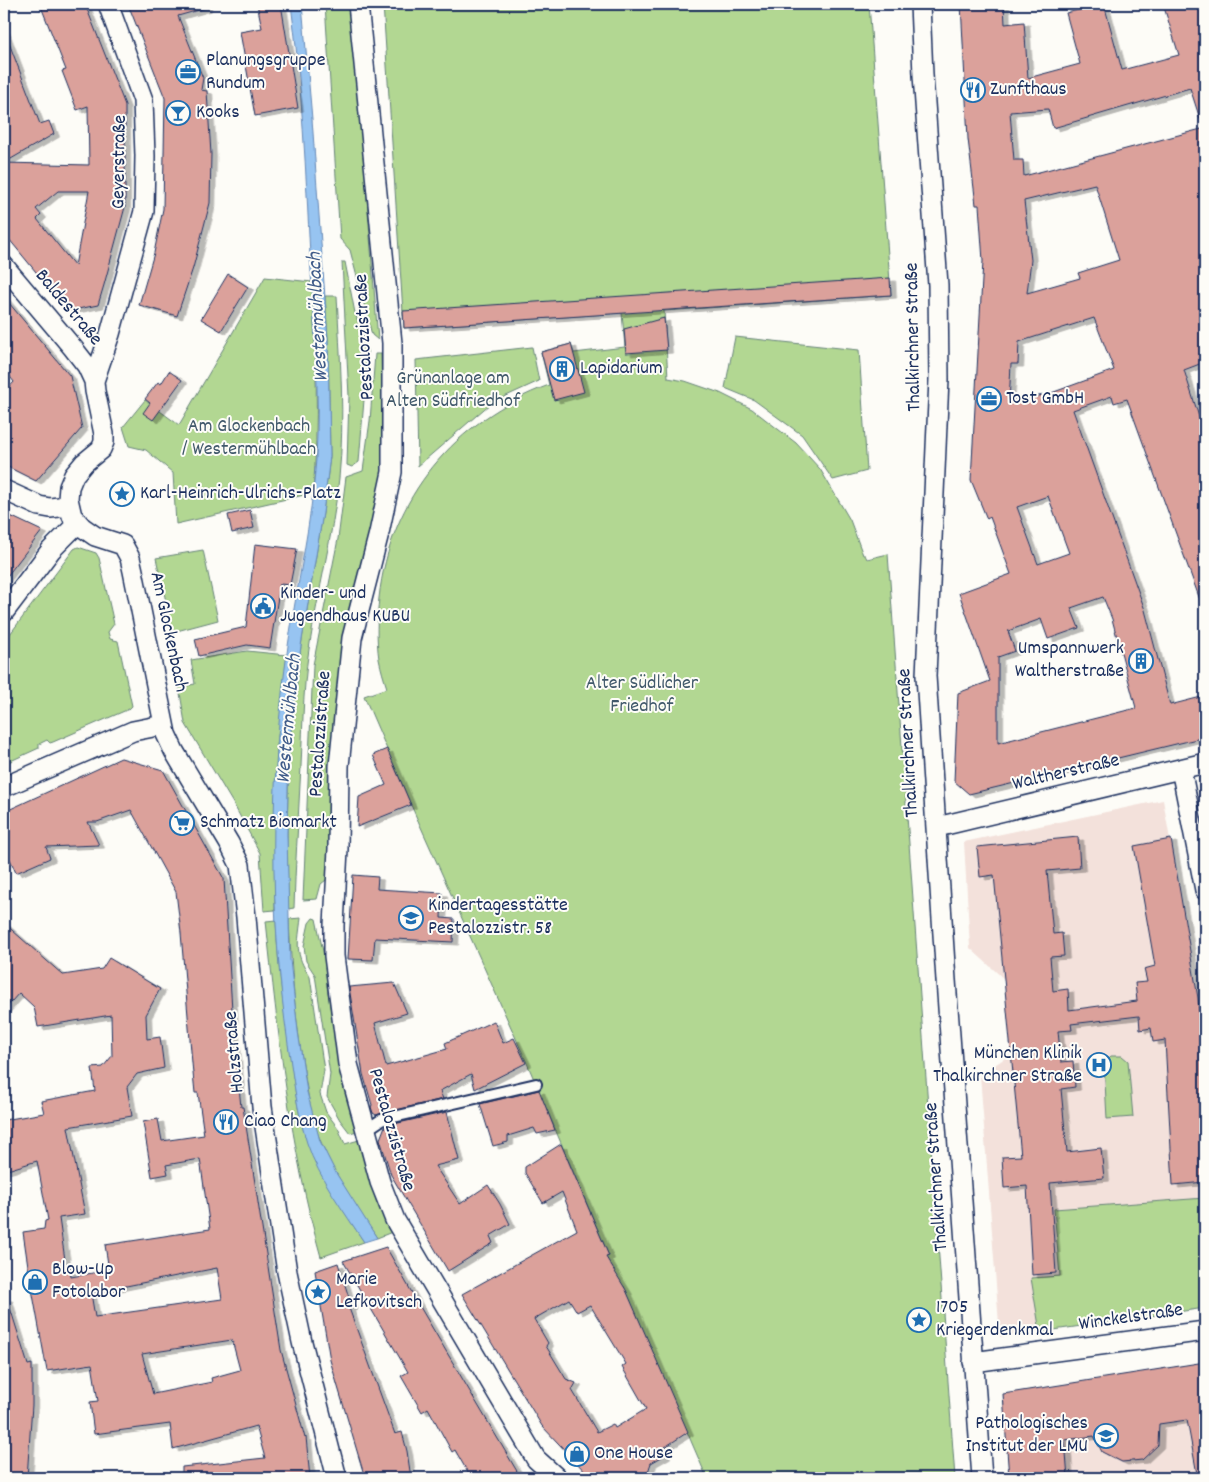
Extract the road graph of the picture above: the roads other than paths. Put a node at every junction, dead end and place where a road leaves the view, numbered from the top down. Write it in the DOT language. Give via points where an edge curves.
graph roads {
  1 [pos="108,4"];
  2 [pos="358,4"];
  3 [pos="920,4"];
  4 [pos="4,266"];
  5 [pos="94,381"];
  6 [pos="4,490"];
  7 [pos="68,506"];
  8 [pos="78,524"];
  9 [pos="4,612"];
  10 [pos="163,725"];
  11 [pos="1205,763"];
  12 [pos="1181,769"];
  13 [pos="4,787"];
  14 [pos="937,827"];
  15 [pos="1205,890"];
  16 [pos="536,1084"];
  17 [pos="366,1130"];
  18 [pos="1205,1331"];
  19 [pos="973,1362"];
  20 [pos="337,1478"];
  21 [pos="557,1478"];
  22 [pos="982,1478"];
  1 -- 5 [label="street, Geyerstraße" via="143,100 144,211"];
  2 -- 17 [label="street, Pestalozzistraße" via="392,343 392,472 352,638 339,766 334,956 348,1064"];
  3 -- 14 [label="street, Thalkirchner Straße" via="938,285 939,379 926,676"];
  4 -- 5 [label="street, Baldestraße" via="78,354"];
  5 -- 7 [label="street" via="104,439 101,449 74,475 68,492"];
  6 -- 7 [label="street" via="39,506"];
  7 -- 8 [label="street"];
  8 -- 9 [label="street" via="51,550"];
  8 -- 10 [label="street, Am Glockenbach" via="95,536 121,544 128,554"];
  10 -- 13 [label="street" via="133,731"];
  10 -- 20 [label="street, Holzstraße" via="170,743 240,865 262,1107 288,1272 302,1342"];
  11 -- 12 [label="street, Waltherstraße"];
  12 -- 14 [label="street, Waltherstraße"];
  12 -- 15 [label="street"];
  14 -- 19 [label="street, Thalkirchner Straße"];
  16 -- 17 [label="lane" via="381,1120"];
  17 -- 21 [label="street, Pestalozzistraße" via="380,1182 395,1220 536,1459"];
  18 -- 19 [label="street, Winckelstraße"];
  19 -- 22 [label="street, Thalkirchner Straße"];
}
